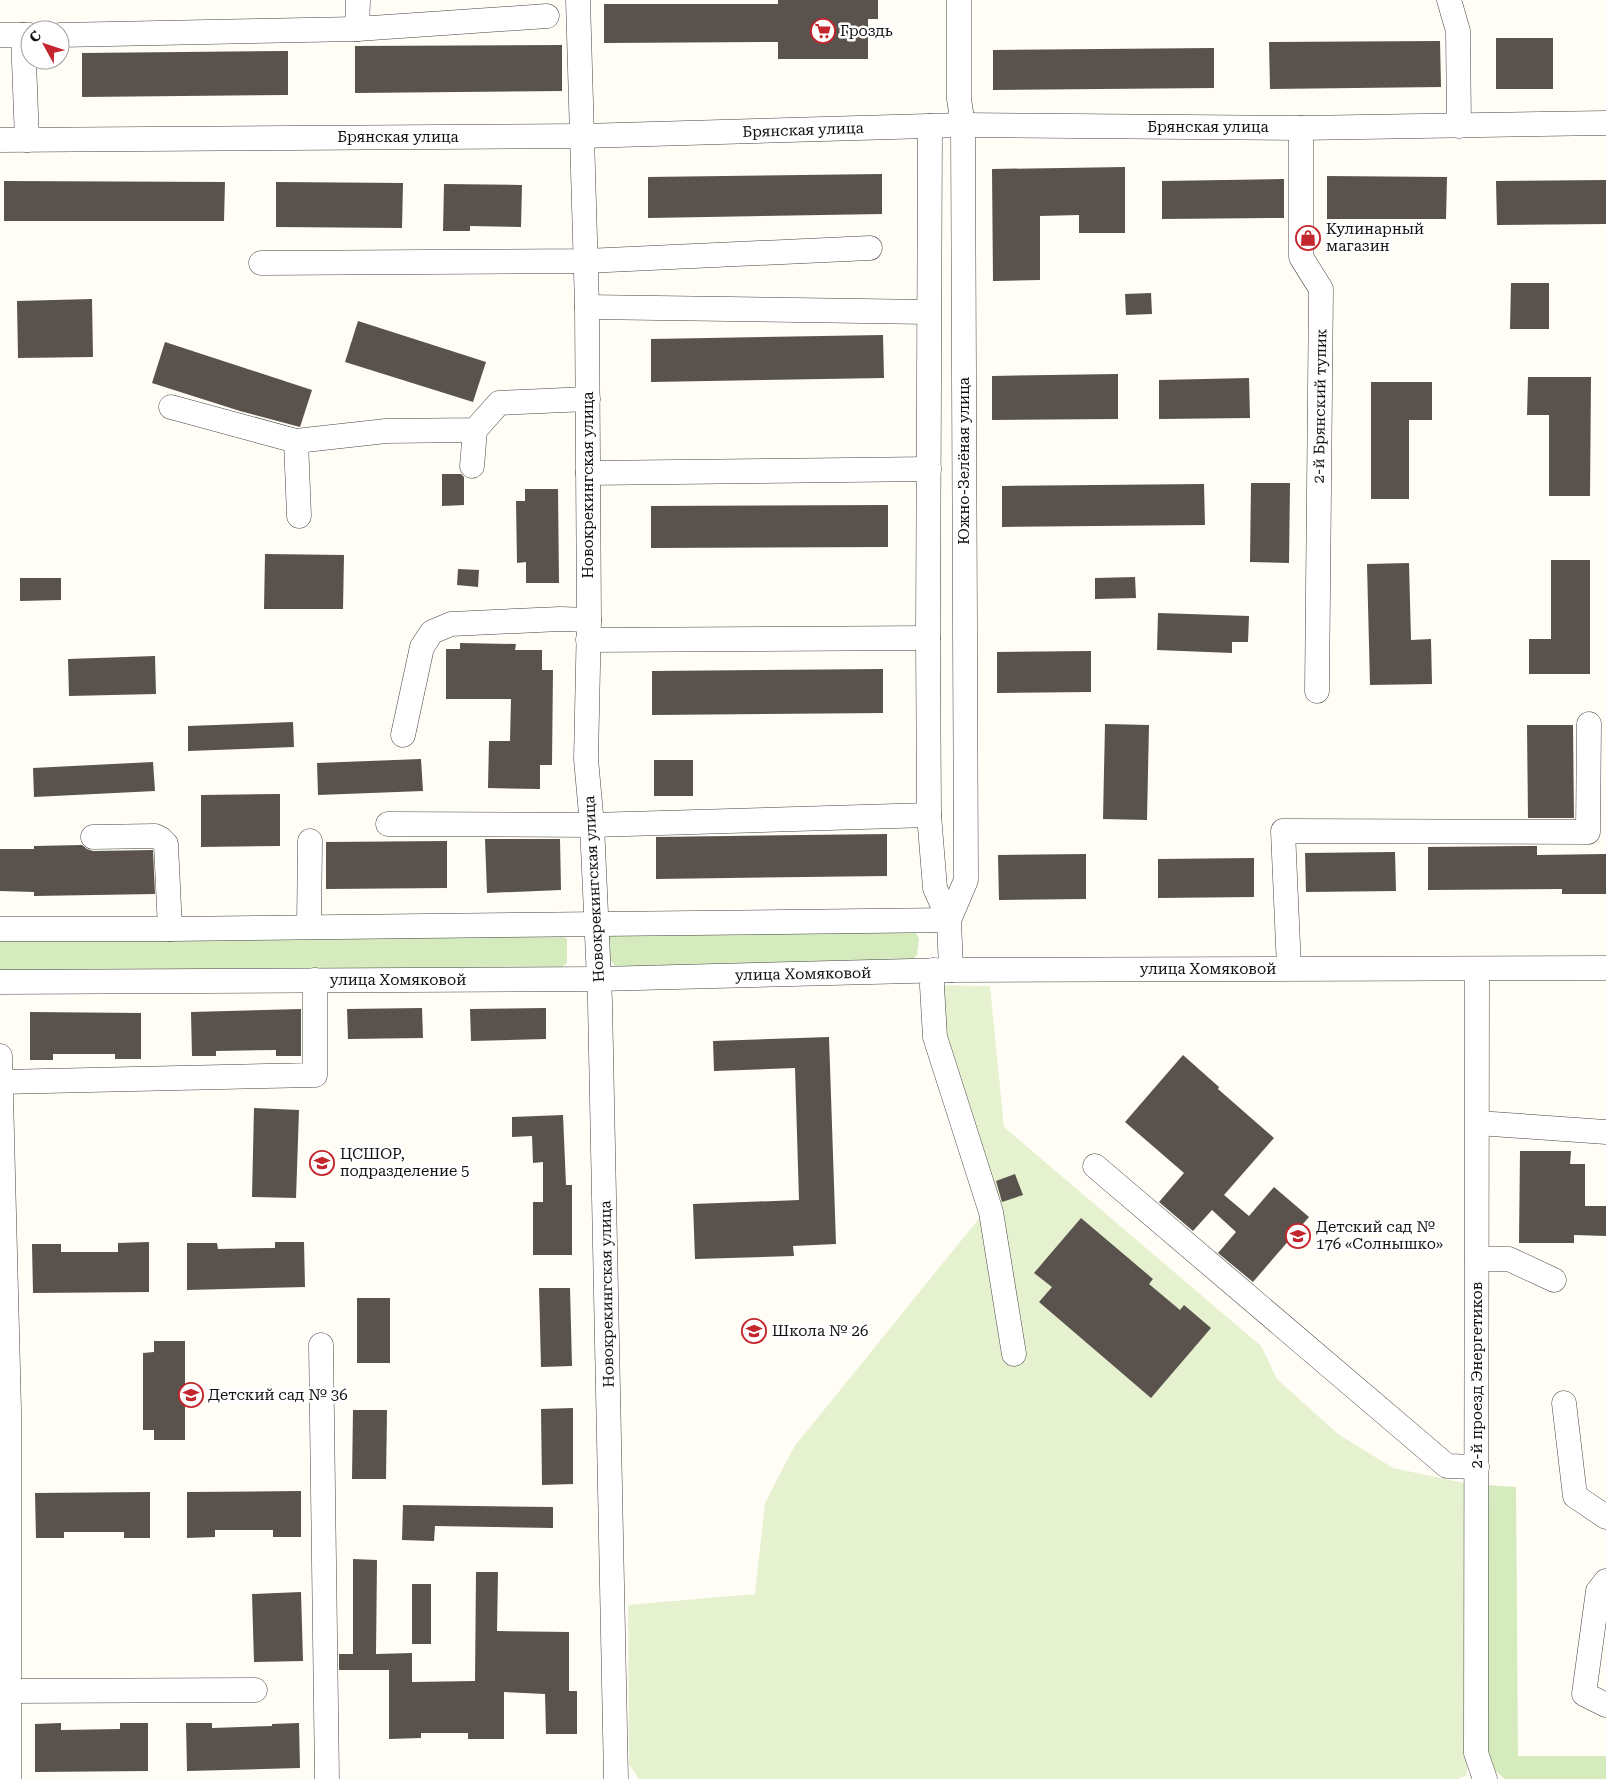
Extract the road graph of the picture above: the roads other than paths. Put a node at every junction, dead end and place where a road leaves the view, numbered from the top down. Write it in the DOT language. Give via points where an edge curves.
graph roads {
  1 [pos="358,0"];
  2 [pos="578,0"];
  3 [pos="959,0"];
  4 [pos="1449,0"];
  5 [pos="547,16"];
  6 [pos="358,29"];
  7 [pos="70,34"];
  8 [pos="0,35"];
  9 [pos="20,35"];
  10 [pos="27,70"];
  11 [pos="1606,123"];
  12 [pos="963,124"];
  13 [pos="930,126"];
  14 [pos="1459,126"];
  15 [pos="1301,128"];
  16 [pos="583,136"];
  17 [pos="0,140"];
  18 [pos="28,140"];
  19 [pos="870,248"];
  20 [pos="586,261"];
  21 [pos="261,263"];
  22 [pos="587,307"];
  23 [pos="929,312"];
  24 [pos="588,399"];
  25 [pos="171,407"];
  26 [pos="475,430"];
  27 [pos="296,441"];
  28 [pos="472,466"];
  29 [pos="929,469"];
  30 [pos="588,473"];
  31 [pos="299,516"];
  32 [pos="588,630"];
  33 [pos="928,638"];
  34 [pos="1317,691"];
  35 [pos="1589,724"];
  36 [pos="403,735"];
  37 [pos="929,814"];
  38 [pos="388,824"];
  39 [pos="592,825"];
  40 [pos="94,837"];
  41 [pos="310,841"];
  42 [pos="949,920"];
  43 [pos="596,923"];
  44 [pos="309,926"];
  45 [pos="0,929"];
  46 [pos="170,929"];
  47 [pos="1289,968"];
  48 [pos="1606,968"];
  49 [pos="1477,969"];
  50 [pos="942,970"];
  51 [pos="599,979"];
  52 [pos="314,980"];
  53 [pos="0,982"];
  54 [pos="0,1056"];
  55 [pos="1,1082"];
  56 [pos="1478,1123"];
  57 [pos="1606,1132"];
  58 [pos="1095,1166"];
  59 [pos="1477,1259"];
  60 [pos="1554,1280"];
  61 [pos="321,1345"];
  62 [pos="1014,1354"];
  63 [pos="1564,1403"];
  64 [pos="1477,1467"];
  65 [pos="1606,1517"];
  66 [pos="1606,1581"];
  67 [pos="255,1690"];
  68 [pos="10,1691"];
  69 [pos="1606,1705"];
  70 [pos="9,1779"];
  71 [pos="327,1779"];
  72 [pos="616,1779"];
  73 [pos="1485,1779"];
  1 -- 6 [label="street"];
  2 -- 16 [label="street, Новокрекингская улица"];
  3 -- 12 [label="street, Южно-Зелёная улица" via="959,99"];
  4 -- 14 [label="street" via="1458,31"];
  5 -- 6 [label="street"];
  6 -- 7 [label="street"];
  8 -- 9 [label="street"];
  10 -- 18 [label="street"];
  11 -- 14 [label="street, Брянская улица"];
  12 -- 13 [label="street, Брянская улица"];
  12 -- 15 [label="street, Брянская улица"];
  12 -- 42 [label="street, Южно-Зелёная улица" via="966,880"];
  13 -- 16 [label="street, Брянская улица"];
  13 -- 23 [label="street, Южно-Зелёная улица"];
  14 -- 15 [label="street, Брянская улица"];
  15 -- 34 [label="street, 2-й Брянский тупик" via="1301,258 1321,289"];
  16 -- 18 [label="street, Брянская улица"];
  16 -- 20 [label="street, Новокрекингская улица"];
  17 -- 18 [label="street, Брянская улица"];
  19 -- 20 [label="street"];
  20 -- 21 [label="street"];
  20 -- 22 [label="street, Новокрекингская улица"];
  22 -- 23 [label="street"];
  22 -- 24 [label="street, Новокрекингская улица"];
  23 -- 29 [label="street, Южно-Зелёная улица"];
  24 -- 26 [label="street" via="499,403"];
  24 -- 30 [label="street, Новокрекингская улица"];
  25 -- 27 [label="street"];
  26 -- 27 [label="street" via="386,431"];
  26 -- 28 [label="street"];
  27 -- 31 [label="street"];
  29 -- 30 [label="street"];
  29 -- 33 [label="street, Южно-Зелёная улица"];
  30 -- 32 [label="street, Новокрекингская улица"];
  32 -- 33 [label="street"];
  32 -- 36 [label="street" via="560,619 451,624 432,632 422,647"];
  32 -- 39 [label="street, Новокрекингская улица" via="586,759"];
  33 -- 37 [label="street, Южно-Зелёная улица"];
  35 -- 47 [label="street" via="1588,832 1283,832"];
  37 -- 39 [label="street"];
  37 -- 42 [label="street, Южно-Зелёная улица" via="934,888"];
  38 -- 39 [label="street"];
  39 -- 43 [label="street, Новокрекингская улица"];
  40 -- 46 [label="street" via="155,836 166,844"];
  41 -- 44 [label="street"];
  42 -- 43 [label="street"];
  42 -- 50 [label="street, Южно-Зелёная улица"];
  43 -- 44 [label="street"];
  43 -- 51 [label="street, Новокрекингская улица"];
  44 -- 46 [label="street"];
  45 -- 46 [label="street"];
  47 -- 49 [label="street, улица Хомяковой"];
  47 -- 50 [label="street, улица Хомяковой"];
  48 -- 49 [label="street, улица Хомяковой"];
  49 -- 56 [label="street, 2-й проезд Энергетиков"];
  50 -- 51 [label="street, улица Хомяковой"];
  50 -- 62 [label="street, Южно-Зелёная улица" via="932,986 935,1037 992,1212"];
  51 -- 52 [label="street, улица Хомяковой"];
  51 -- 72 [label="street, Новокрекингская улица"];
  52 -- 53 [label="street, улица Хомяковой"];
  52 -- 55 [label="street" via="315,1075"];
  54 -- 55 [label="street"];
  55 -- 68 [label="street" via="9,1410"];
  56 -- 57 [label="street"];
  56 -- 59 [label="street, 2-й проезд Энергетиков"];
  58 -- 64 [label="street" via="1447,1466"];
  59 -- 60 [label="street" via="1509,1259"];
  59 -- 64 [label="street, 2-й проезд Энергетиков"];
  61 -- 71 [label="street"];
  63 -- 65 [label="street" via="1575,1496"];
  64 -- 73 [label="street, 2-й проезд Энергетиков" via="1476,1753"];
  66 -- 69 [label="street" via="1598,1591 1584,1694"];
  67 -- 68 [label="street"];
  68 -- 70 [label="street"];
}
